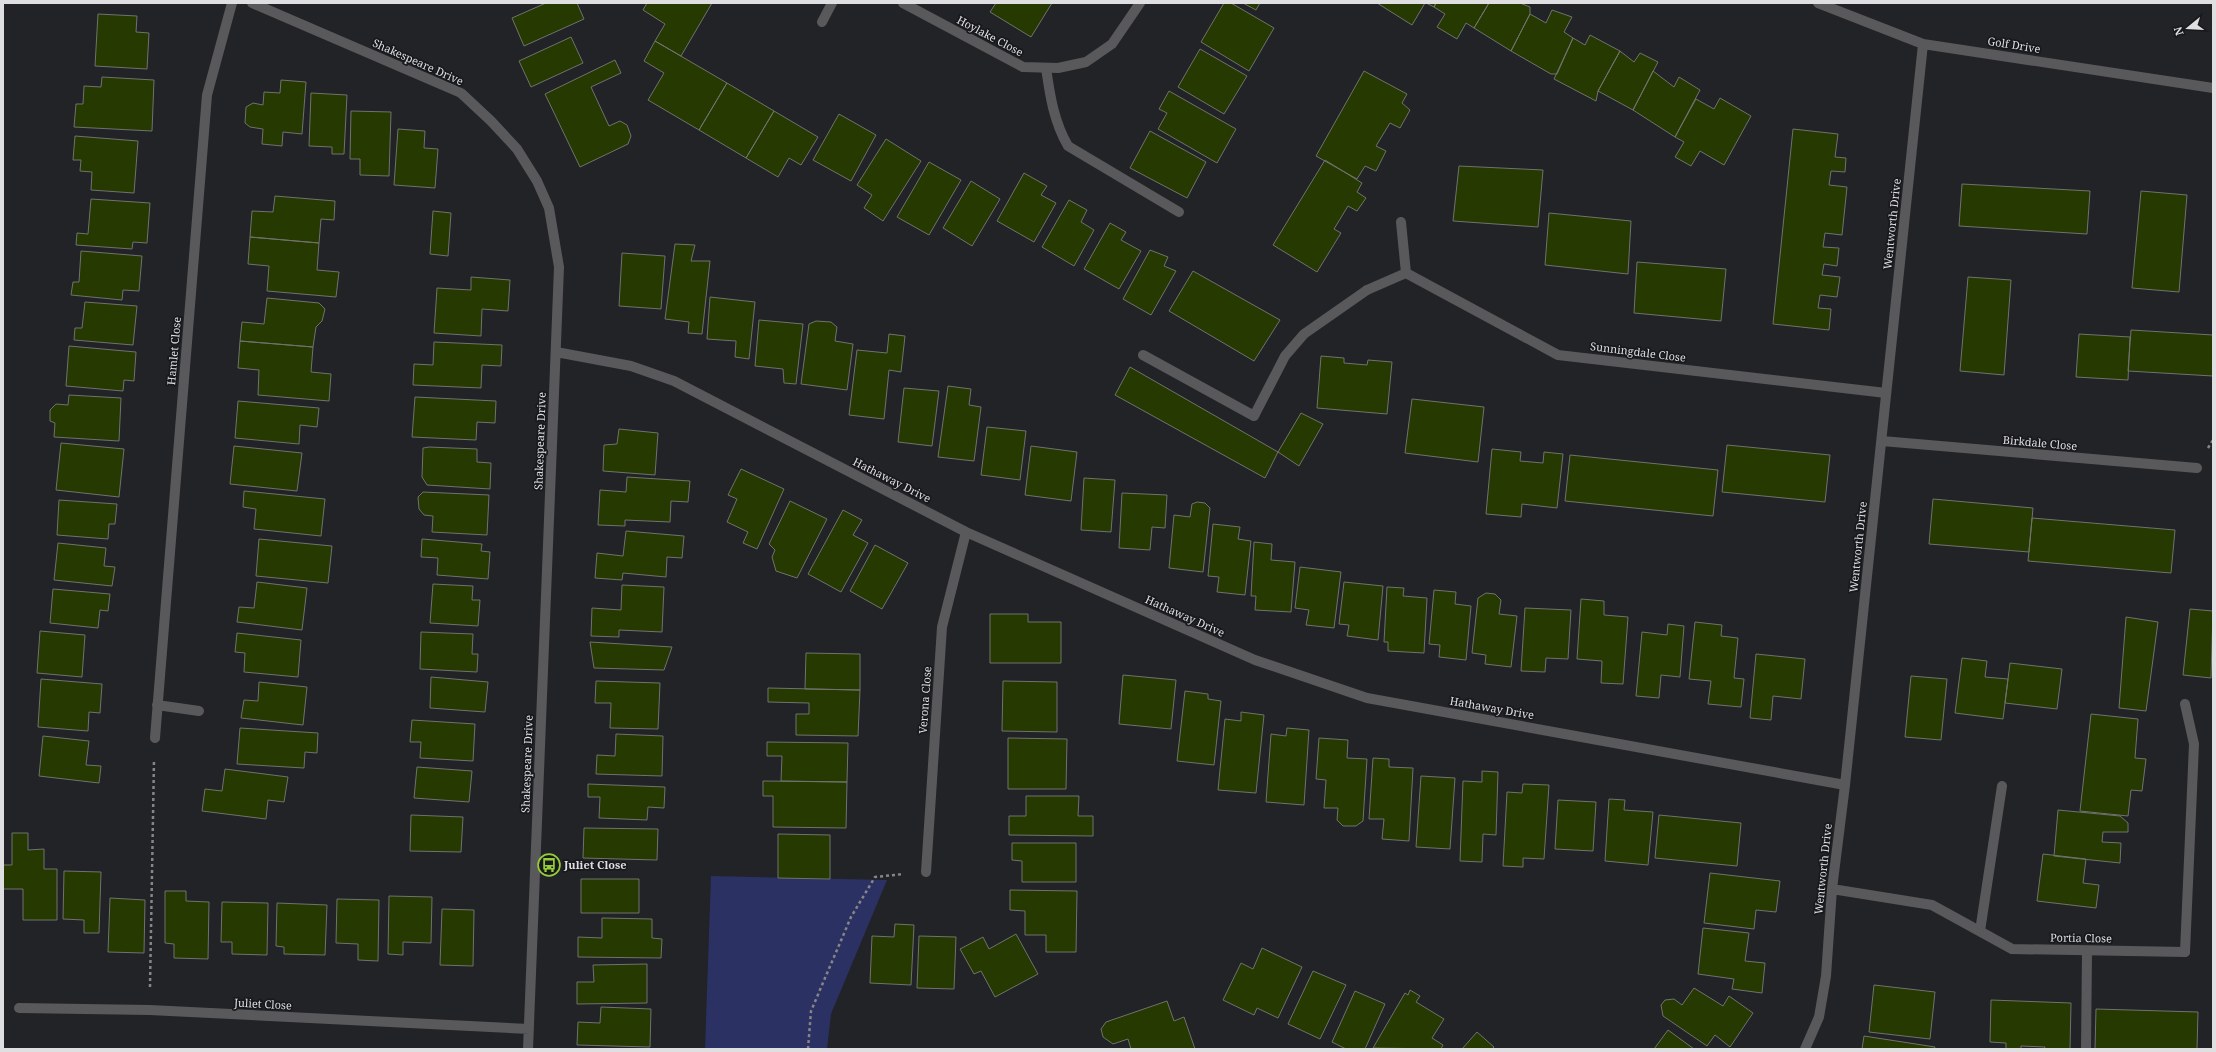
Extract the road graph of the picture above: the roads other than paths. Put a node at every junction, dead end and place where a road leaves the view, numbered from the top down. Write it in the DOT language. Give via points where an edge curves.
graph roads {
  1 [pos="232,3"];
  2 [pos="252,3"];
  3 [pos="832,3"];
  4 [pos="903,3"];
  5 [pos="1140,3"];
  6 [pos="1818,3"];
  7 [pos="822,22"];
  8 [pos="1923,44"];
  9 [pos="1046,68"];
  10 [pos="2213,88"];
  11 [pos="1179,212"];
  12 [pos="1401,222"];
  13 [pos="1406,273"];
  14 [pos="556,352"];
  15 [pos="1143,355"];
  16 [pos="1886,393"];
  17 [pos="1882,441"];
  18 [pos="2197,468"];
  19 [pos="966,532"];
  20 [pos="2185,704"];
  21 [pos="157,705"];
  22 [pos="199,711"];
  23 [pos="155,738"];
  24 [pos="1845,785"];
  25 [pos="2002,786"];
  26 [pos="926,872"];
  27 [pos="1832,889"];
  28 [pos="1980,931"];
  29 [pos="2087,951"];
  30 [pos="19,1008"];
  31 [pos="529,1029"];
  32 [pos="528,1049"];
  33 [pos="1805,1049"];
  34 [pos="2086,1049"];
  1 -- 21 [label="street, Hamlet Close" via="207,95"];
  2 -- 14 [label="street, Shakespeare Drive" via="461,93 518,149 549,208 559,267"];
  3 -- 7 [label="street"];
  4 -- 9 [label="street, Hoylake Close" via="1023,67"];
  5 -- 9 [label="street, Hoylake Close" via="1112,44 1086,62"];
  6 -- 8 [label="street, Golf Drive"];
  8 -- 10 [label="street, Golf Drive"];
  8 -- 16 [label="street, Wentworth Drive"];
  9 -- 11 [label="street" via="1052,106 1061,134 1068,146"];
  12 -- 13 [label="street"];
  13 -- 15 [label="street" via="1367,290 1304,334 1285,356 1254,416"];
  13 -- 16 [label="street, Sunningdale Close" via="1558,355"];
  14 -- 19 [label="street, Hathaway Drive" via="631,366 674,381"];
  14 -- 31 [label="street, Shakespeare Drive"];
  16 -- 17 [label="street, Wentworth Drive"];
  17 -- 18 [label="street, Birkdale Close"];
  17 -- 24 [label="street, Wentworth Drive"];
  19 -- 24 [label="street, Hathaway Drive" via="1255,660 1367,698"];
  19 -- 26 [label="street, Verona Close" via="942,627"];
  20 -- 29 [label="street, Portia Close" via="2194,744 2185,952"];
  21 -- 22 [label="street"];
  21 -- 23 [label="street, Hamlet Close"];
  24 -- 27 [label="street, Wentworth Drive"];
  25 -- 28 [label="street"];
  27 -- 28 [label="street, Portia Close" via="1932,905"];
  27 -- 33 [label="street, Wentworth Drive" via="1826,976 1818,1016"];
  28 -- 29 [label="street, Portia Close" via="2012,949"];
  29 -- 34 [label="street"];
  30 -- 31 [label="street, Juliet Close" via="150,1010"];
  31 -- 32 [label="street, Shakespeare Drive"];
}
